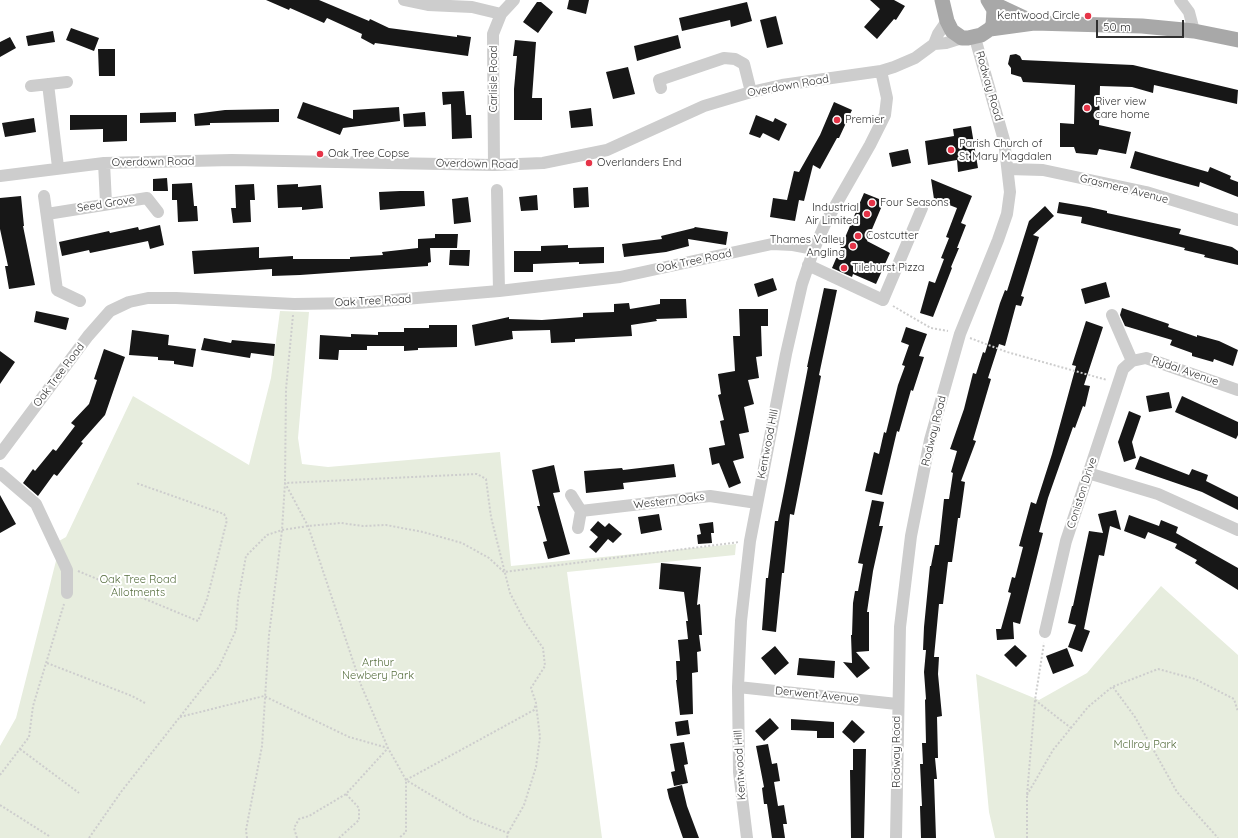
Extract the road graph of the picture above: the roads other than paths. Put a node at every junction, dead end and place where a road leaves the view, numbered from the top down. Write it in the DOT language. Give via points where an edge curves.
graph roads {
  1 [pos="404,0"];
  2 [pos="514,0"];
  3 [pos="954,0"];
  4 [pos="1180,0"];
  5 [pos="989,1"];
  6 [pos="945,11"];
  7 [pos="501,14"];
  8 [pos="1034,23"];
  9 [pos="990,30"];
  10 [pos="1194,31"];
  11 [pos="969,38"];
  12 [pos="1238,40"];
  13 [pos="934,44"];
  14 [pos="881,71"];
  15 [pos="67,82"];
  16 [pos="48,84"];
  17 [pos="31,86"];
  18 [pos="661,88"];
  19 [pos="751,92"];
  20 [pos="104,163"];
  21 [pos="494,165"];
  22 [pos="58,167"];
  23 [pos="1008,169"];
  24 [pos="0,176"];
  25 [pos="497,190"];
  26 [pos="44,196"];
  27 [pos="106,203"];
  28 [pos="922,208"];
  29 [pos="158,212"];
  30 [pos="47,220"];
  31 [pos="1238,220"];
  32 [pos="814,250"];
  33 [pos="808,266"];
  34 [pos="499,291"];
  35 [pos="80,301"];
  36 [pos="1112,315"];
  37 [pos="1132,361"];
  38 [pos="1238,390"];
  39 [pos="0,454"];
  40 [pos="0,473"];
  41 [pos="1088,473"];
  42 [pos="571,495"];
  43 [pos="757,504"];
  44 [pos="581,511"];
  45 [pos="578,528"];
  46 [pos="1238,530"];
  47 [pos="67,593"];
  48 [pos="1046,632"];
  49 [pos="738,687"];
  50 [pos="897,704"];
  51 [pos="747,838"];
  52 [pos="896,838"];
  1 -- 7 [label="street" via="428,5 472,7"];
  2 -- 7 [label="street, Carlisle Road"];
  3 -- 6 [label="main road"];
  4 -- 10 [label="street" via="1189,12"];
  5 -- 8 [label="main road"];
  5 -- 9 [label="main road" via="994,10"];
  6 -- 11 [label="main road" via="952,31"];
  6 -- 13 [label="street, Overdown Road"];
  7 -- 21 [label="street, Carlisle Road" via="493,34"];
  8 -- 9 [label="main road"];
  8 -- 10 [label="main road" via="1142,26"];
  9 -- 11 [label="main road"];
  10 -- 12 [label="main road"];
  11 -- 13 [label="street, Overdown Road"];
  11 -- 23 [label="street, Rodway Road" via="992,95 1004,140"];
  13 -- 14 [label="street, Overdown Road" via="910,60"];
  14 -- 19 [label="street, Overdown Road"];
  14 -- 32 [label="street, Kentwood Hill" via="887,98 885,115 826,222"];
  15 -- 16 [label="street"];
  16 -- 17 [label="street"];
  16 -- 22 [label="street"];
  18 -- 19 [label="street" via="659,80 724,58 736,59 744,64"];
  19 -- 21 [label="street, Overdown Road" via="704,106 607,150 543,164"];
  20 -- 21 [label="street, Overdown Road" via="232,160"];
  20 -- 22 [label="street, Overdown Road"];
  20 -- 27 [label="street"];
  22 -- 24 [label="street, Overdown Road"];
  23 -- 31 [label="street, Grasmere Avenue" via="1043,170 1146,192"];
  23 -- 50 [label="street, Rodway Road" via="1010,192 1007,214 960,334 930,440 910,536 900,627"];
  25 -- 34 [label="street"];
  26 -- 30 [label="street"];
  27 -- 29 [label="street, Seed Grove" via="148,198"];
  27 -- 30 [label="street, Seed Grove"];
  28 -- 33 [label="street" via="883,300"];
  30 -- 35 [label="street" via="57,290"];
  32 -- 33 [label="street, Kentwood Hill"];
  32 -- 34 [label="street, Oak Tree Road" via="772,244 620,277"];
  33 -- 43 [label="street, Kentwood Hill" via="786,354"];
  34 -- 39 [label="street, Oak Tree Road" via="358,303 294,304 148,298 128,302 110,311 88,336"];
  36 -- 37 [label="street"];
  37 -- 38 [label="street, Rydal Avenue" via="1146,358"];
  37 -- 41 [label="street, Coniston Drive" via="1123,369"];
  40 -- 47 [label="street" via="36,504 67,570"];
  41 -- 46 [label="street" via="1158,494"];
  41 -- 48 [label="street, Coniston Drive" via="1066,541"];
  42 -- 44 [label="street"];
  43 -- 44 [label="street, Western Oaks" via="710,496"];
  43 -- 49 [label="street, Kentwood Hill" via="741,621"];
  44 -- 45 [label="street"];
  49 -- 50 [label="street, Derwent Avenue"];
  49 -- 51 [label="street, Kentwood Hill" via="739,772"];
  50 -- 52 [label="street, Rodway Road"];
}
